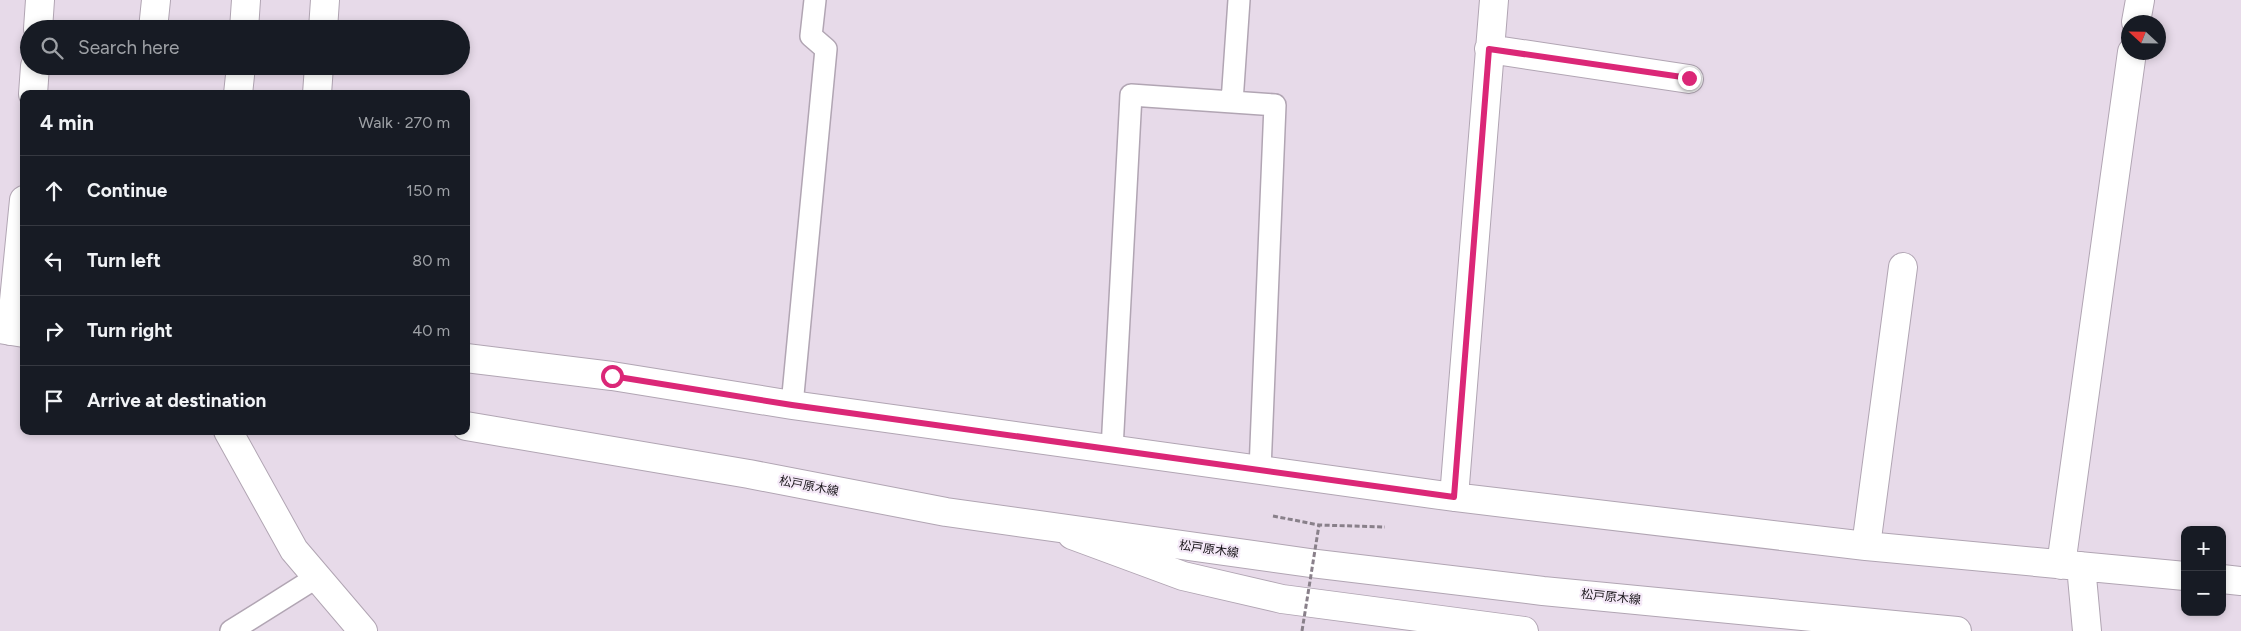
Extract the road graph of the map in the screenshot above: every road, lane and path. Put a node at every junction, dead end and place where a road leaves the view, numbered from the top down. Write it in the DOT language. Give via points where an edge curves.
graph roads {
  1 [pos="40,0"];
  2 [pos="156,0"];
  3 [pos="246,0"];
  4 [pos="325,0"];
  5 [pos="815,0"];
  6 [pos="1239,0"];
  7 [pos="1494,0"];
  8 [pos="2140,0"];
  9 [pos="2137,15"];
  10 [pos="39,20"];
  11 [pos="155,20"];
  12 [pos="245,20"];
  13 [pos="324,20"];
  14 [pos="1489,49"];
  15 [pos="2131,60"];
  16 [pos="34,75"];
  17 [pos="240,75"];
  18 [pos="318,75"];
  19 [pos="1689,78"];
  20 [pos="33,90"];
  21 [pos="238,90"];
  22 [pos="317,90"];
  23 [pos="1232,102"];
  24 [pos="20,244"];
  25 [pos="1903,267"];
  26 [pos="12,331"];
  27 [pos="470,358"];
  28 [pos="792,405"];
  29 [pos="470,427"];
  30 [pos="230,435"];
  31 [pos="1112,449"];
  32 [pos="1260,470"];
  33 [pos="1454,497"];
  34 [pos="1273,516"];
  35 [pos="1319,525"];
  36 [pos="1047,526"];
  37 [pos="1385,528"];
  38 [pos="1866,546"];
  39 [pos="2071,566"];
  40 [pos="2181,576"];
  41 [pos="316,577"];
  42 [pos="2226,579"];
  43 [pos="2241,581"];
  44 [pos="1494,628"];
  45 [pos="232,631"];
  46 [pos="363,631"];
  47 [pos="1302,631"];
  48 [pos="1524,631"];
  49 [pos="1957,631"];
  50 [pos="2087,631"];
  1 -- 10 [label="street"];
  2 -- 11 [label="street"];
  3 -- 12 [label="street"];
  4 -- 13 [label="street"];
  5 -- 28 [label="lane" via="811,36 826,49"];
  6 -- 23 [label="lane"];
  7 -- 14 [label="street"];
  8 -- 9 [label="street"];
  14 -- 19 [label="street"];
  14 -- 33 [label="street"];
  15 -- 39 [label="street"];
  16 -- 20 [label="street"];
  17 -- 21 [label="street"];
  18 -- 22 [label="street"];
  23 -- 31 [label="lane" via="1132,95"];
  23 -- 32 [label="lane" via="1275,104"];
  24 -- 26 [label="street"];
  25 -- 38 [label="street"];
  27 -- 28 [label="street" via="612,376"];
  28 -- 31 [label="street"];
  29 -- 36 [label="street, 松戸原木線" via="749,474 946,512"];
  30 -- 41 [label="street" via="294,550"];
  31 -- 32 [label="street"];
  32 -- 33 [label="street"];
  33 -- 38 [label="street"];
  34 -- 35 [label="path"];
  35 -- 37 [label="path"];
  35 -- 47 [label="path, bridge"];
  36 -- 44 [label="street" via="1192,578 1282,598"];
  36 -- 49 [label="street, 松戸原木線" via="1310,563 1543,591"];
  38 -- 39 [label="street"];
  39 -- 40 [label="street"];
  39 -- 50 [label="street"];
  41 -- 45 [label="lane"];
  41 -- 46 [label="street"];
  42 -- 43 [label="street"];
  44 -- 48 [label="street"];
}
